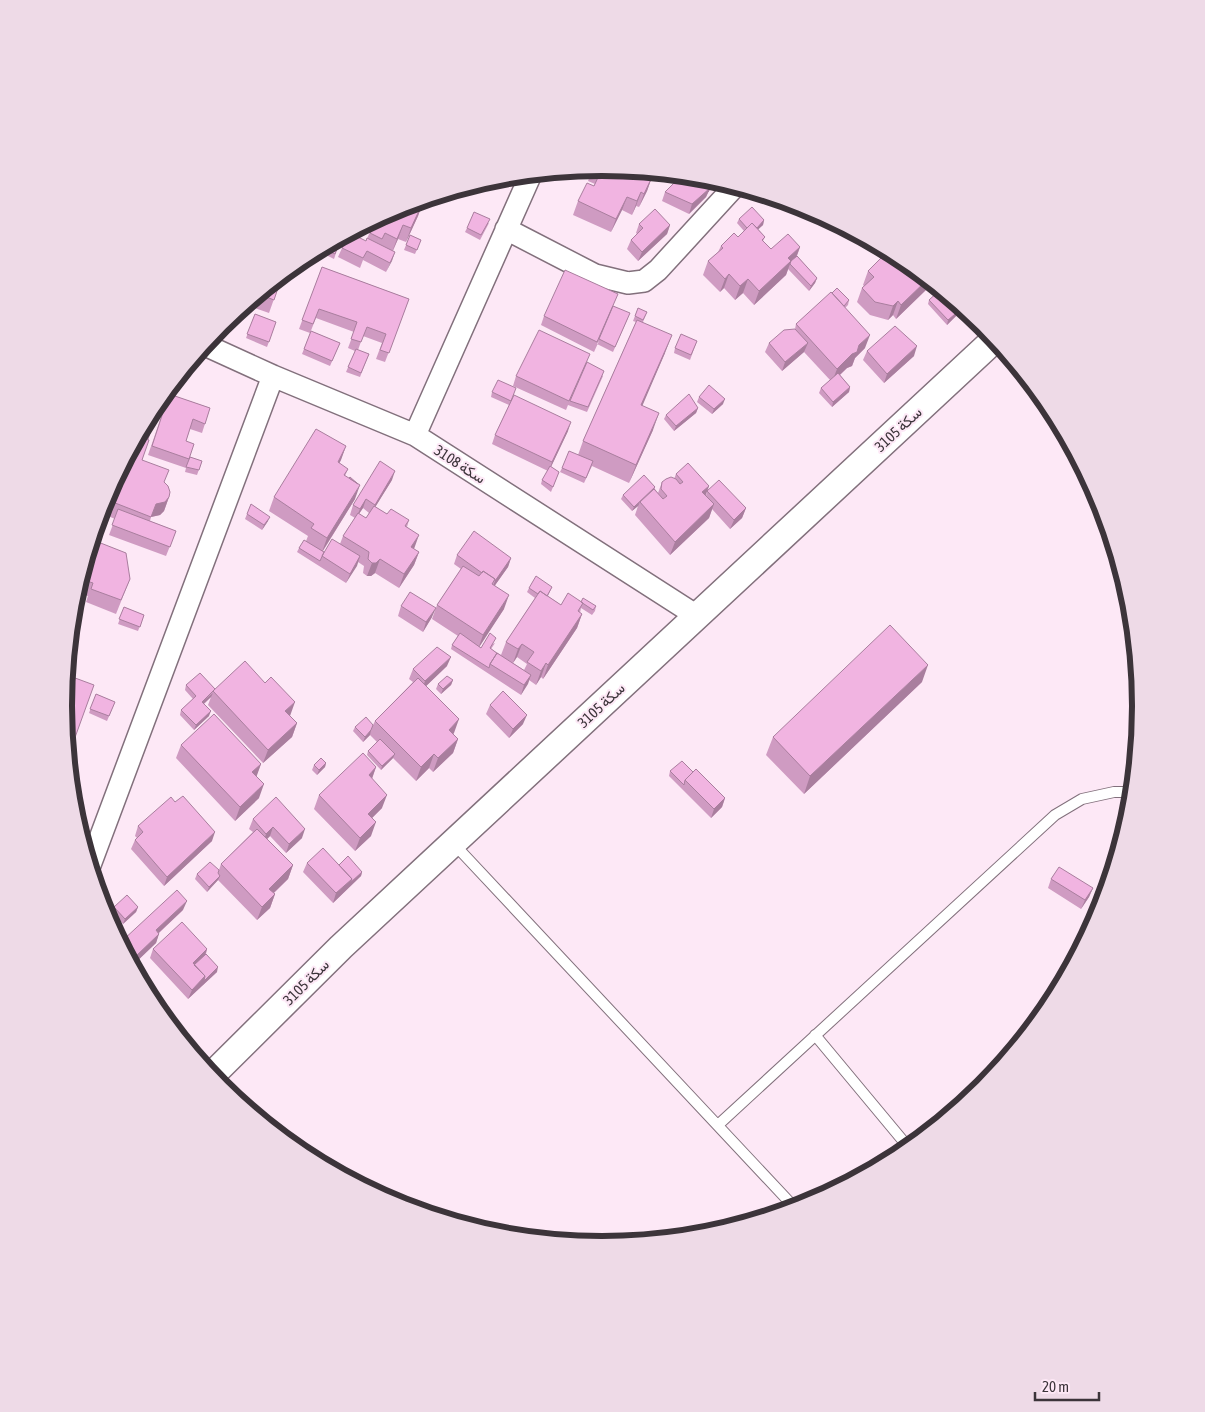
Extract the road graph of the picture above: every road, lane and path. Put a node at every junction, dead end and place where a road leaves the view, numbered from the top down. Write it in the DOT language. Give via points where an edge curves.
graph roads {
  1 [pos="527,182"];
  2 [pos="730,192"];
  3 [pos="506,229"];
  4 [pos="989,344"];
  5 [pos="212,348"];
  6 [pos="273,376"];
  7 [pos="416,435"];
  8 [pos="697,616"];
  9 [pos="1125,792"];
  10 [pos="453,843"];
  11 [pos="94,854"];
  12 [pos="815,1036"];
  13 [pos="217,1070"];
  14 [pos="718,1125"];
  15 [pos="903,1142"];
  16 [pos="789,1202"];
  1 -- 3 [label="street"];
  2 -- 3 [label="street" via="644,281 628,283 596,275"];
  3 -- 7 [label="street"];
  4 -- 8 [label="street, سكة 3105"];
  5 -- 6 [label="street, سكة 3108"];
  6 -- 7 [label="street, سكة 3108"];
  6 -- 11 [label="street"];
  7 -- 8 [label="street, سكة 3108"];
  8 -- 10 [label="street, سكة 3105"];
  9 -- 12 [label="lane" via="1082,799 1055,814"];
  10 -- 13 [label="street, سكة 3105" via="341,947"];
  10 -- 14 [label="lane"];
  12 -- 14 [label="lane"];
  12 -- 15 [label="lane"];
  14 -- 16 [label="lane"];
}
